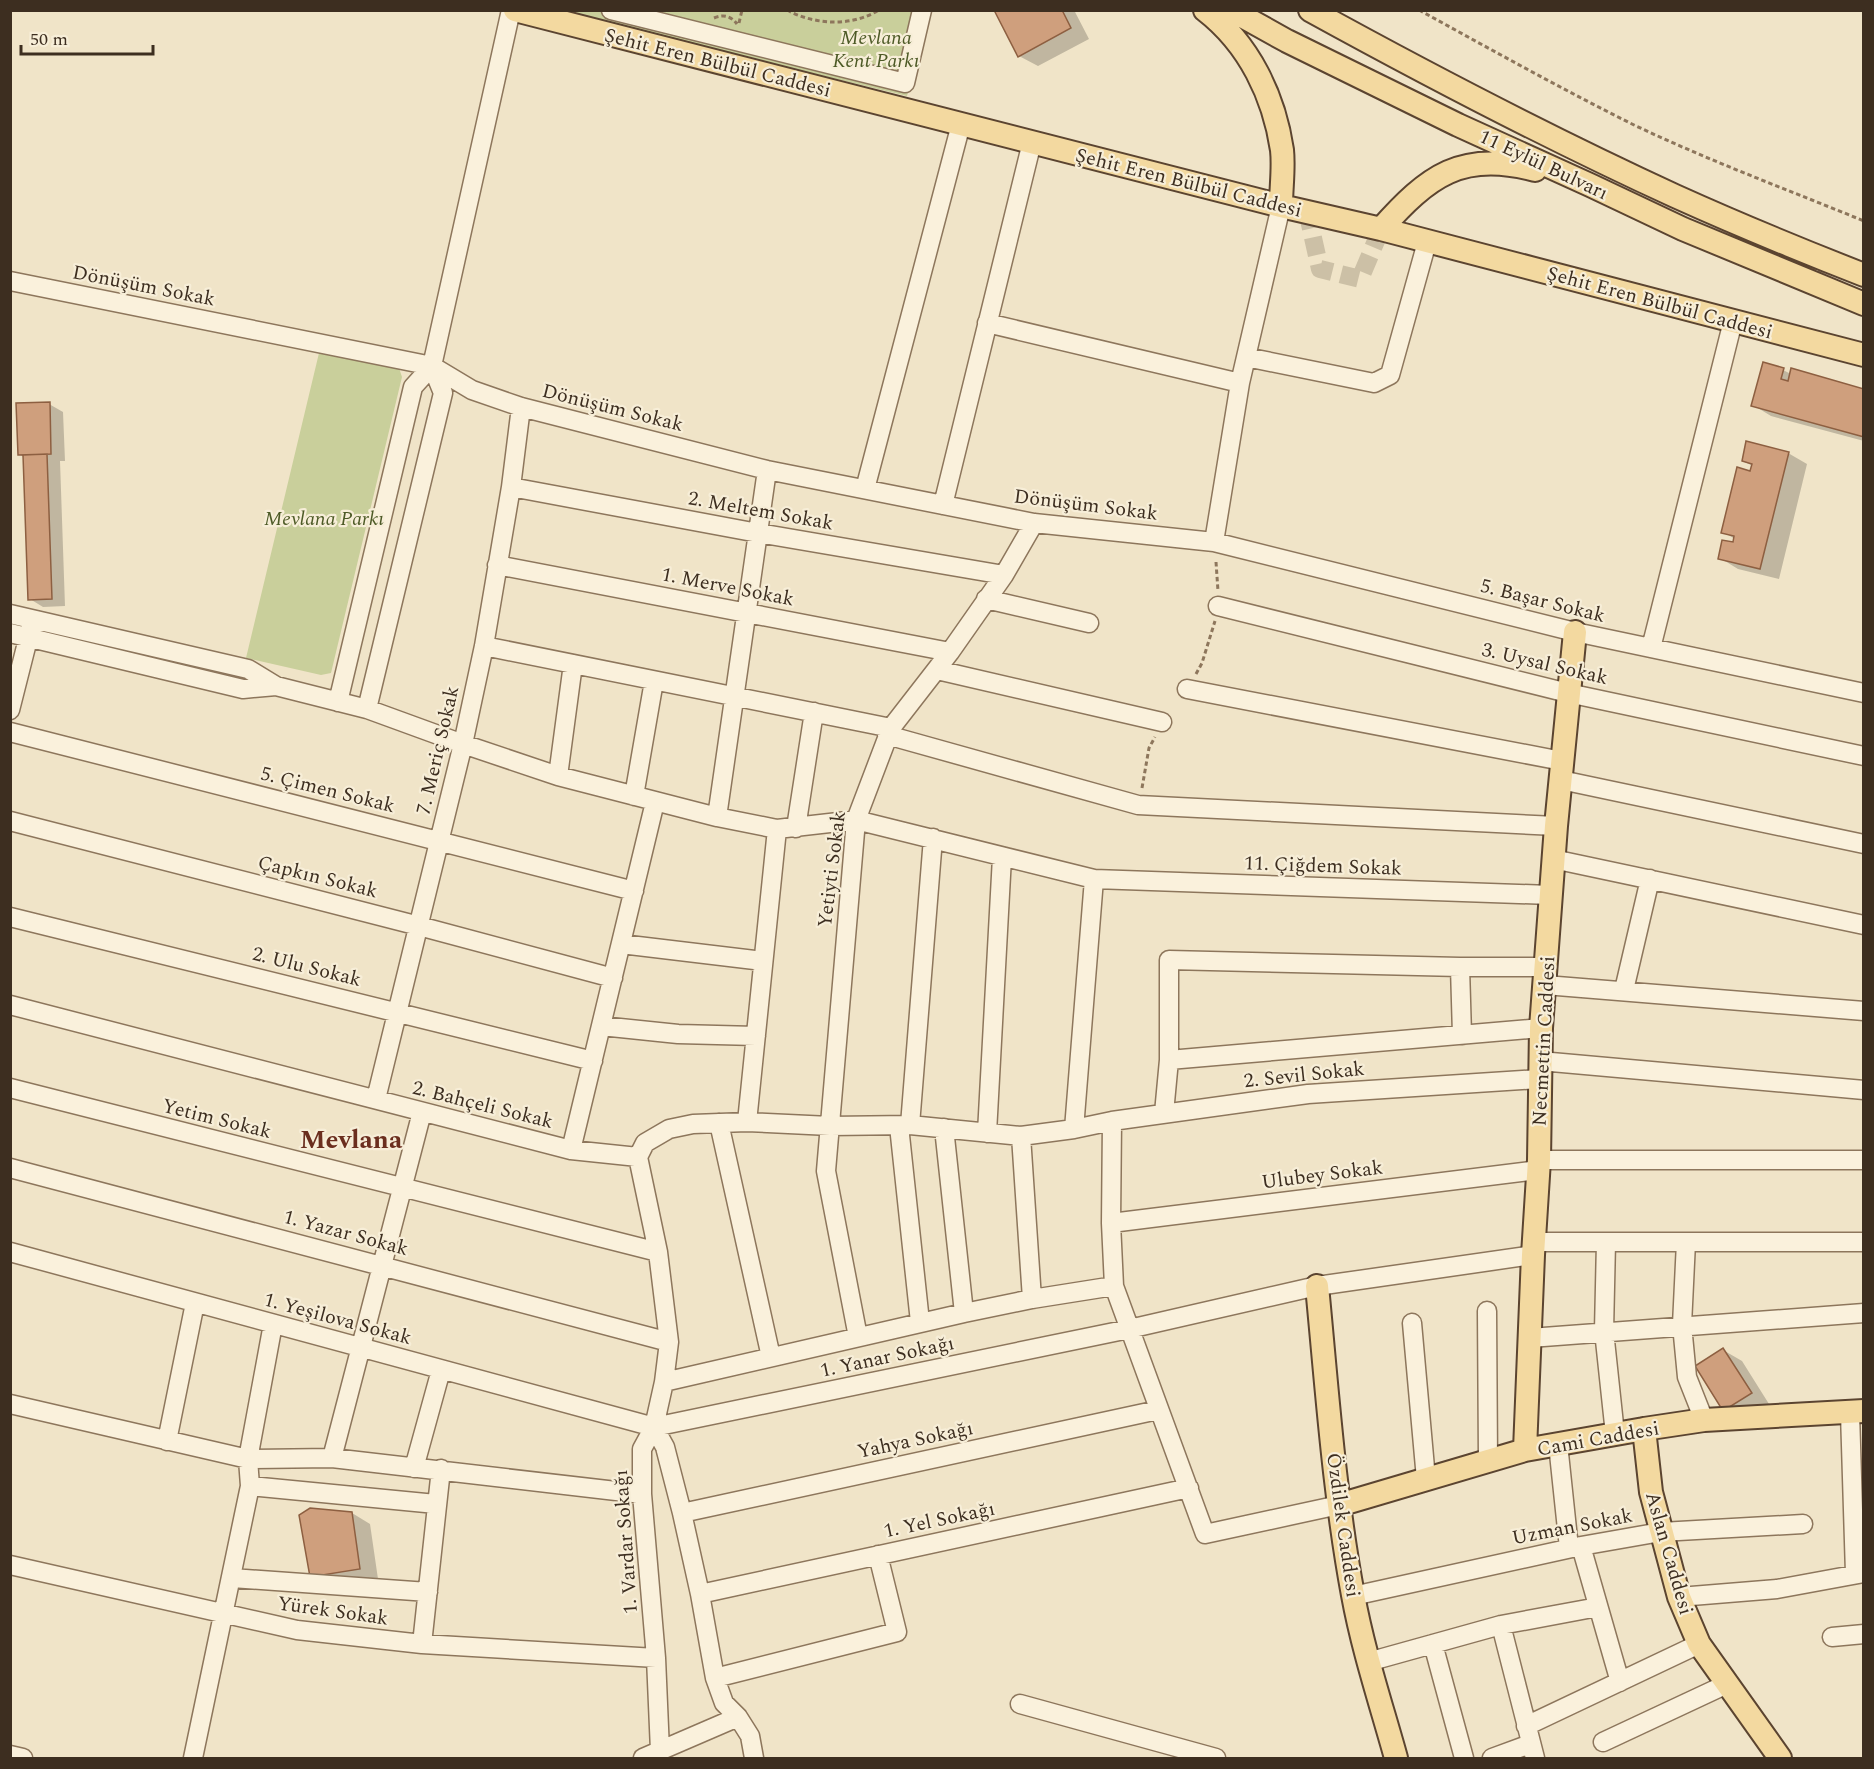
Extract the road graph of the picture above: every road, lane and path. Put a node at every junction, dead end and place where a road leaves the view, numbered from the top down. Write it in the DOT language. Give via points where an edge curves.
graph roads {
  1 [pos="513,10"];
  2 [pos="611,10"];
  3 [pos="787,10"];
  4 [pos="879,10"];
  5 [pos="922,10"];
  6 [pos="1205,10"];
  7 [pos="1231,10"];
  8 [pos="1310,10"];
  9 [pos="1419,10"];
  10 [pos="713,18"];
  11 [pos="738,26"];
  12 [pos="961,124"];
  13 [pos="1032,142"];
  14 [pos="1590,185"];
  15 [pos="1281,206"];
  16 [pos="1863,221"];
  17 [pos="1381,230"];
  18 [pos="1427,242"];
  19 [pos="1863,275"];
  20 [pos="10,281"];
  21 [pos="1863,304"];
  22 [pos="1733,321"];
  23 [pos="987,324"];
  24 [pos="1863,355"];
  25 [pos="1246,357"];
  26 [pos="432,366"];
  27 [pos="1240,383"];
  28 [pos="521,407"];
  29 [pos="767,470"];
  30 [pos="511,487"];
  31 [pos="865,489"];
  32 [pos="943,505"];
  33 [pos="1034,523"];
  34 [pos="758,533"];
  35 [pos="1214,542"];
  36 [pos="497,565"];
  37 [pos="1004,575"];
  38 [pos="986,598"];
  39 [pos="1218,606"];
  40 [pos="747,613"];
  41 [pos="10,614"];
  42 [pos="1089,623"];
  43 [pos="31,629"];
  44 [pos="1575,632"];
  45 [pos="10,633"];
  46 [pos="484,646"];
  47 [pos="1651,648"];
  48 [pos="950,652"];
  49 [pos="573,664"];
  50 [pos="937,670"];
  51 [pos="654,681"];
  52 [pos="1187,689"];
  53 [pos="1568,693"];
  54 [pos="1863,693"];
  55 [pos="735,697"];
  56 [pos="338,702"];
  57 [pos="367,709"];
  58 [pos="10,710"];
  59 [pos="814,712"];
  60 [pos="1162,722"];
  61 [pos="10,732"];
  62 [pos="889,732"];
  63 [pos="463,744"];
  64 [pos="1863,756"];
  65 [pos="1561,771"];
  66 [pos="558,776"];
  67 [pos="634,796"];
  68 [pos="656,802"];
  69 [pos="717,817"];
  70 [pos="856,820"];
  71 [pos="10,821"];
  72 [pos="1556,826"];
  73 [pos="796,828"];
  74 [pos="777,829"];
  75 [pos="933,838"];
  76 [pos="440,840"];
  77 [pos="1863,844"];
  78 [pos="1002,857"];
  79 [pos="1553,859"];
  80 [pos="1095,879"];
  81 [pos="1650,879"];
  82 [pos="634,891"];
  83 [pos="1550,895"];
  84 [pos="10,916"];
  85 [pos="1863,925"];
  86 [pos="419,926"];
  87 [pos="621,944"];
  88 [pos="763,961"];
  89 [pos="1460,967"];
  90 [pos="1545,976"];
  91 [pos="613,978"];
  92 [pos="1624,990"];
  93 [pos="10,1005"];
  94 [pos="398,1011"];
  95 [pos="1863,1011"];
  96 [pos="601,1026"];
  97 [pos="1541,1028"];
  98 [pos="1462,1035"];
  99 [pos="756,1036"];
  100 [pos="1169,1060"];
  101 [pos="593,1061"];
  102 [pos="1540,1070"];
  103 [pos="10,1088"];
  104 [pos="1863,1090"];
  105 [pos="376,1099"];
  106 [pos="422,1112"];
  107 [pos="1164,1113"];
  108 [pos="1112,1121"];
  109 [pos="747,1122"];
  110 [pos="720,1123"];
  111 [pos="830,1126"];
  112 [pos="904,1126"];
  113 [pos="944,1128"];
  114 [pos="1074,1129"];
  115 [pos="987,1133"];
  116 [pos="1021,1136"];
  117 [pos="571,1150"];
  118 [pos="638,1157"];
  119 [pos="1863,1160"];
  120 [pos="1538,1165"];
  121 [pos="10,1168"];
  122 [pos="402,1188"];
  123 [pos="1111,1223"];
  124 [pos="1606,1242"];
  125 [pos="1686,1242"];
  126 [pos="1863,1242"];
  127 [pos="1534,1249"];
  128 [pos="10,1252"];
  129 [pos="658,1252"];
  130 [pos="382,1265"];
  131 [pos="1113,1286"];
  132 [pos="1317,1286"];
  133 [pos="1032,1299"];
  134 [pos="195,1303"];
  135 [pos="1486,1311"];
  136 [pos="964,1313"];
  137 [pos="1863,1313"];
  138 [pos="920,1322"];
  139 [pos="1412,1323"];
  140 [pos="273,1324"];
  141 [pos="1682,1325"];
  142 [pos="1129,1329"];
  143 [pos="1604,1331"];
  144 [pos="858,1337"];
  145 [pos="1530,1338"];
  146 [pos="669,1342"];
  147 [pos="361,1347"];
  148 [pos="771,1357"];
  149 [pos="441,1370"];
  150 [pos="664,1382"];
  151 [pos="10,1404"];
  152 [pos="1158,1410"];
  153 [pos="1857,1412"];
  154 [pos="1704,1420"];
  155 [pos="654,1427"];
  156 [pos="1644,1429"];
  157 [pos="1615,1434"];
  158 [pos="167,1441"];
  159 [pos="1558,1444"];
  160 [pos="1526,1450"];
  161 [pos="332,1458"];
  162 [pos="248,1459"];
  163 [pos="1488,1461"];
  164 [pos="414,1467"];
  165 [pos="441,1469"];
  166 [pos="1426,1479"];
  167 [pos="250,1486"];
  168 [pos="1189,1488"];
  169 [pos="642,1494"];
  170 [pos="436,1504"];
  171 [pos="1339,1505"];
  172 [pos="682,1513"];
  173 [pos="1803,1524"];
  174 [pos="1661,1532"];
  175 [pos="1575,1547"];
  176 [pos="878,1555"];
  177 [pos="10,1564"];
  178 [pos="1859,1574"];
  179 [pos="232,1578"];
  180 [pos="428,1592"];
  181 [pos="700,1594"];
  182 [pos="1353,1596"];
  183 [pos="1679,1598"];
  184 [pos="1598,1607"];
  185 [pos="224,1614"];
  186 [pos="1501,1625"];
  187 [pos="1863,1634"];
  188 [pos="1832,1637"];
  189 [pos="422,1644"];
  190 [pos="1433,1644"];
  191 [pos="1699,1644"];
  192 [pos="656,1658"];
  193 [pos="1368,1662"];
  194 [pos="715,1678"];
  195 [pos="1620,1682"];
  196 [pos="1727,1684"];
  197 [pos="1020,1704"];
  198 [pos="738,1717"];
  199 [pos="1526,1726"];
  200 [pos="1603,1742"];
  201 [pos="660,1751"];
  202 [pos="1532,1751"];
  203 [pos="10,1755"];
  204 [pos="23,1758"];
  205 [pos="193,1758"];
  206 [pos="642,1758"];
  207 [pos="753,1758"];
  208 [pos="1216,1758"];
  209 [pos="1396,1758"];
  210 [pos="1464,1758"];
  211 [pos="1492,1758"];
  212 [pos="1780,1758"];
  1 -- 12 [label="main road, Şehit Eren Bülbül Caddesi"];
  1 -- 26 [label="street"];
  2 -- 5 [label="street" via="905,83"];
  3 -- 4 [label="path" via="814,21 832,22 860,18"];
  6 -- 15 [label="main road" via="1237,41 1264,88 1282,152"];
  7 -- 14 [label="main road, 11 Eylül Bulvarı" via="1458,125"];
  8 -- 19 [label="main road, 11 Eylül Bulvarı" via="1544,134 1676,196"];
  9 -- 16 [label="path" via="1634,124"];
  10 -- 11 [label="path" via="733,18"];
  12 -- 13 [label="main road, Şehit Eren Bülbül Caddesi"];
  12 -- 31 [label="street"];
  13 -- 15 [label="main road, Şehit Eren Bülbül Caddesi"];
  13 -- 23 [label="street"];
  14 -- 17 [label="main road" via="1512,164 1482,162 1452,170 1431,182 1407,200"];
  14 -- 21 [label="main road, 11 Eylül Bulvarı" via="1683,230"];
  15 -- 17 [label="main road, Şehit Eren Bülbül Caddesi"];
  15 -- 25 [label="street"];
  17 -- 18 [label="main road, Şehit Eren Bülbül Caddesi"];
  18 -- 22 [label="main road, Şehit Eren Bülbül Caddesi"];
  18 -- 25 [label="street" via="1390,375 1374,383"];
  20 -- 26 [label="street, Dönüşüm Sokak"];
  22 -- 24 [label="main road, Şehit Eren Bülbül Caddesi"];
  22 -- 47 [label="street"];
  23 -- 27 [label="street"];
  23 -- 32 [label="street"];
  25 -- 27 [label="street"];
  26 -- 28 [label="street, Dönüşüm Sokak" via="472,390"];
  26 -- 56 [label="street" via="413,387"];
  26 -- 57 [label="street" via="443,393"];
  27 -- 35 [label="street"];
  28 -- 29 [label="street, Dönüşüm Sokak"];
  28 -- 30 [label="street, 7. Meriç Sokak"];
  29 -- 31 [label="street, Dönüşüm Sokak"];
  29 -- 34 [label="street"];
  30 -- 34 [label="street, 2. Meltem Sokak"];
  30 -- 36 [label="street, 7. Meriç Sokak"];
  31 -- 32 [label="street, Dönüşüm Sokak"];
  32 -- 33 [label="street, Dönüşüm Sokak"];
  33 -- 35 [label="street, Dönüşüm Sokak"];
  33 -- 37 [label="street, Yetiyti Sokak"];
  34 -- 37 [label="street, 2. Meltem Sokak"];
  34 -- 40 [label="street"];
  35 -- 44 [label="street, 5. Başar Sokak"];
  36 -- 40 [label="street, 1. Merve Sokak"];
  36 -- 46 [label="street, 7. Meriç Sokak"];
  37 -- 38 [label="street, Yetiyti Sokak"];
  38 -- 42 [label="street"];
  38 -- 48 [label="street, Yetiyti Sokak"];
  39 -- 53 [label="street, 3. Uysal Sokak"];
  40 -- 48 [label="street, 1. Merve Sokak"];
  40 -- 55 [label="street"];
  41 -- 43 [label="street"];
  43 -- 45 [label="street"];
  43 -- 56 [label="street" via="248,669 276,686"];
  43 -- 58 [label="street"];
  44 -- 47 [label="street, 5. Başar Sokak"];
  44 -- 53 [label="main road, Necmettin Caddesi"];
  46 -- 49 [label="street"];
  46 -- 63 [label="street, 7. Meriç Sokak"];
  47 -- 54 [label="street, 5. Başar Sokak"];
  48 -- 50 [label="street, Yetiyti Sokak"];
  49 -- 51 [label="street"];
  49 -- 66 [label="street"];
  50 -- 60 [label="street"];
  50 -- 62 [label="street, Yetiyti Sokak"];
  51 -- 55 [label="street"];
  51 -- 67 [label="street"];
  52 -- 65 [label="street"];
  53 -- 64 [label="street, 3. Uysal Sokak"];
  53 -- 65 [label="main road, Necmettin Caddesi"];
  55 -- 59 [label="street"];
  55 -- 69 [label="street"];
  56 -- 57 [label="street"];
  57 -- 63 [label="street"];
  59 -- 62 [label="street"];
  59 -- 73 [label="street"];
  61 -- 76 [label="street, 5. Çimen Sokak"];
  62 -- 70 [label="street, Yetiyti Sokak"];
  62 -- 72 [label="street" via="1138,805"];
  63 -- 66 [label="street"];
  63 -- 76 [label="street, 7. Meriç Sokak"];
  65 -- 72 [label="main road, Necmettin Caddesi"];
  65 -- 77 [label="street"];
  66 -- 67 [label="street"];
  67 -- 68 [label="street"];
  68 -- 69 [label="street"];
  68 -- 82 [label="street"];
  69 -- 74 [label="street"];
  70 -- 73 [label="street"];
  70 -- 75 [label="street, 11. Çiğdem Sokak"];
  70 -- 111 [label="street, Yetiyti Sokak"];
  71 -- 86 [label="street, Çapkın Sokak"];
  72 -- 79 [label="main road, Necmettin Caddesi"];
  73 -- 74 [label="street"];
  74 -- 88 [label="street"];
  75 -- 78 [label="street, 11. Çiğdem Sokak"];
  75 -- 112 [label="street"];
  76 -- 82 [label="street, 5. Çimen Sokak"];
  76 -- 86 [label="street, 7. Meriç Sokak"];
  78 -- 80 [label="street, 11. Çiğdem Sokak"];
  78 -- 115 [label="street"];
  79 -- 81 [label="street"];
  79 -- 83 [label="main road, Necmettin Caddesi"];
  80 -- 83 [label="street, 11. Çiğdem Sokak"];
  80 -- 114 [label="street"];
  81 -- 85 [label="street"];
  81 -- 92 [label="street"];
  82 -- 87 [label="street"];
  83 -- 90 [label="main road, Necmettin Caddesi"];
  84 -- 94 [label="street, 2. Ulu Sokak"];
  86 -- 91 [label="street, Çapkın Sokak"];
  86 -- 94 [label="street, 7. Meriç Sokak"];
  87 -- 88 [label="street"];
  87 -- 91 [label="street"];
  88 -- 99 [label="street"];
  89 -- 90 [label="street"];
  89 -- 98 [label="street"];
  89 -- 100 [label="street" via="1169,960"];
  90 -- 92 [label="street"];
  90 -- 97 [label="main road, Necmettin Caddesi"];
  91 -- 96 [label="street"];
  92 -- 95 [label="street"];
  93 -- 105 [label="street, 2. Bahçeli Sokak"];
  94 -- 101 [label="street, 2. Ulu Sokak"];
  94 -- 105 [label="street, 7. Meriç Sokak"];
  96 -- 99 [label="street" via="678,1034"];
  96 -- 101 [label="street"];
  97 -- 98 [label="street"];
  97 -- 102 [label="main road, Necmettin Caddesi"];
  98 -- 100 [label="street"];
  99 -- 109 [label="street"];
  100 -- 107 [label="street"];
  101 -- 117 [label="street"];
  102 -- 104 [label="street, 2. Sevil Sokak"];
  102 -- 107 [label="street, 2. Sevil Sokak"];
  102 -- 120 [label="main road, Necmettin Caddesi"];
  103 -- 122 [label="street, Yetim Sokak"];
  105 -- 106 [label="street, 2. Bahçeli Sokak"];
  106 -- 117 [label="street, 2. Bahçeli Sokak"];
  106 -- 122 [label="street"];
  107 -- 108 [label="street, 2. Sevil Sokak"];
  108 -- 114 [label="street, 2. Sevil Sokak"];
  108 -- 123 [label="street"];
  109 -- 110 [label="street"];
  109 -- 111 [label="street"];
  110 -- 118 [label="street" via="669,1129 645,1143"];
  110 -- 148 [label="street"];
  111 -- 112 [label="street"];
  111 -- 144 [label="street, Yetiyti Sokak" via="826,1171"];
  112 -- 113 [label="street"];
  112 -- 138 [label="street"];
  113 -- 115 [label="street"];
  113 -- 136 [label="street"];
  114 -- 116 [label="street"];
  115 -- 116 [label="street"];
  116 -- 133 [label="street"];
  117 -- 118 [label="street, 2. Bahçeli Sokak"];
  118 -- 129 [label="street, 1. Vardar Sokağı"];
  119 -- 120 [label="street, Ulubey Sokak"];
  120 -- 123 [label="street, Ulubey Sokak"];
  120 -- 127 [label="main road, Necmettin Caddesi"];
  121 -- 130 [label="street, 1. Yazar Sokak"];
  122 -- 129 [label="street, Yetim Sokak"];
  122 -- 130 [label="street"];
  123 -- 131 [label="street"];
  124 -- 125 [label="street, 1. Yanar Sokağı"];
  124 -- 127 [label="street, 1. Yanar Sokağı"];
  124 -- 143 [label="street"];
  125 -- 126 [label="street, 1. Yanar Sokağı"];
  125 -- 141 [label="street"];
  127 -- 132 [label="street, 1. Yanar Sokağı"];
  127 -- 145 [label="main road, Necmettin Caddesi"];
  128 -- 134 [label="street, 1. Yeşilova Sokak"];
  129 -- 146 [label="street, 1. Vardar Sokağı"];
  130 -- 146 [label="street, 1. Yazar Sokak"];
  130 -- 147 [label="street"];
  131 -- 133 [label="street"];
  131 -- 142 [label="street"];
  132 -- 142 [label="street, 1. Yanar Sokağı"];
  132 -- 171 [label="main road, Özdilek Caddesi"];
  133 -- 136 [label="street"];
  134 -- 140 [label="street, 1. Yeşilova Sokak"];
  134 -- 158 [label="street"];
  135 -- 163 [label="street"];
  136 -- 138 [label="street"];
  137 -- 141 [label="street"];
  138 -- 144 [label="street"];
  139 -- 166 [label="street"];
  140 -- 147 [label="street, 1. Yeşilova Sokak"];
  140 -- 162 [label="street"];
  141 -- 143 [label="street"];
  141 -- 154 [label="street" via="1687,1377"];
  142 -- 152 [label="street"];
  142 -- 155 [label="street, 1. Yanar Sokağı"];
  143 -- 145 [label="street"];
  143 -- 157 [label="street"];
  144 -- 148 [label="street"];
  145 -- 160 [label="main road, Necmettin Caddesi"];
  146 -- 150 [label="street, 1. Vardar Sokağı"];
  147 -- 149 [label="street, 1. Yeşilova Sokak"];
  147 -- 161 [label="street"];
  148 -- 150 [label="street"];
  149 -- 155 [label="street, 1. Yeşilova Sokak"];
  149 -- 164 [label="street"];
  150 -- 155 [label="street, 1. Vardar Sokağı"];
  151 -- 158 [label="street"];
  152 -- 168 [label="street"];
  152 -- 172 [label="street, Yahya Sokağı"];
  153 -- 154 [label="main road, Cami Caddesi"];
  153 -- 178 [label="street"];
  154 -- 156 [label="main road, Cami Caddesi"];
  155 -- 169 [label="street, 1. Vardar Sokağı" via="642,1449"];
  155 -- 172 [label="street" via="665,1447"];
  156 -- 157 [label="main road, Cami Caddesi"];
  156 -- 174 [label="main road, Aslan Caddesi" via="1651,1492"];
  157 -- 159 [label="main road, Cami Caddesi"];
  158 -- 162 [label="street"];
  159 -- 160 [label="main road, Cami Caddesi"];
  159 -- 175 [label="street"];
  160 -- 163 [label="main road, Cami Caddesi"];
  161 -- 162 [label="street"];
  161 -- 164 [label="street"];
  162 -- 167 [label="street"];
  163 -- 166 [label="main road, Cami Caddesi"];
  164 -- 165 [label="street"];
  165 -- 169 [label="street"];
  165 -- 170 [label="street"];
  166 -- 171 [label="main road, Cami Caddesi"];
  167 -- 170 [label="street"];
  167 -- 179 [label="street"];
  168 -- 171 [label="street" via="1205,1534"];
  168 -- 176 [label="street, 1. Yel Sokağı"];
  169 -- 192 [label="street, 1. Vardar Sokağı"];
  170 -- 180 [label="street"];
  171 -- 182 [label="main road, Özdilek Caddesi"];
  172 -- 181 [label="street"];
  173 -- 174 [label="street, Uzman Sokak"];
  174 -- 175 [label="street, Uzman Sokak"];
  174 -- 183 [label="main road, Aslan Caddesi"];
  175 -- 182 [label="street, Uzman Sokak"];
  175 -- 184 [label="street"];
  176 -- 181 [label="street, 1. Yel Sokağı"];
  176 -- 194 [label="street" via="897,1632"];
  177 -- 185 [label="street, Yürek Sokak"];
  178 -- 183 [label="street" via="1777,1589"];
  179 -- 180 [label="street"];
  179 -- 185 [label="street"];
  180 -- 189 [label="street"];
  181 -- 194 [label="street"];
  182 -- 193 [label="main road, Özdilek Caddesi"];
  183 -- 191 [label="main road, Aslan Caddesi"];
  184 -- 186 [label="street"];
  184 -- 195 [label="street"];
  185 -- 189 [label="street, Yürek Sokak" via="297,1630"];
  185 -- 205 [label="street"];
  186 -- 190 [label="street"];
  186 -- 199 [label="street"];
  187 -- 188 [label="street"];
  189 -- 192 [label="street, Yürek Sokak"];
  190 -- 193 [label="street"];
  190 -- 210 [label="street"];
  191 -- 195 [label="street"];
  191 -- 196 [label="main road, Aslan Caddesi"];
  192 -- 201 [label="street, 1. Vardar Sokağı"];
  193 -- 209 [label="main road, Özdilek Caddesi"];
  194 -- 198 [label="street" via="724,1702"];
  195 -- 199 [label="street"];
  196 -- 200 [label="street"];
  196 -- 212 [label="main road, Aslan Caddesi"];
  197 -- 208 [label="street"];
  198 -- 201 [label="street"];
  198 -- 207 [label="street" via="750,1736"];
  199 -- 202 [label="street"];
  201 -- 206 [label="street"];
  202 -- 211 [label="street"];
  203 -- 204 [label="street"];
}
